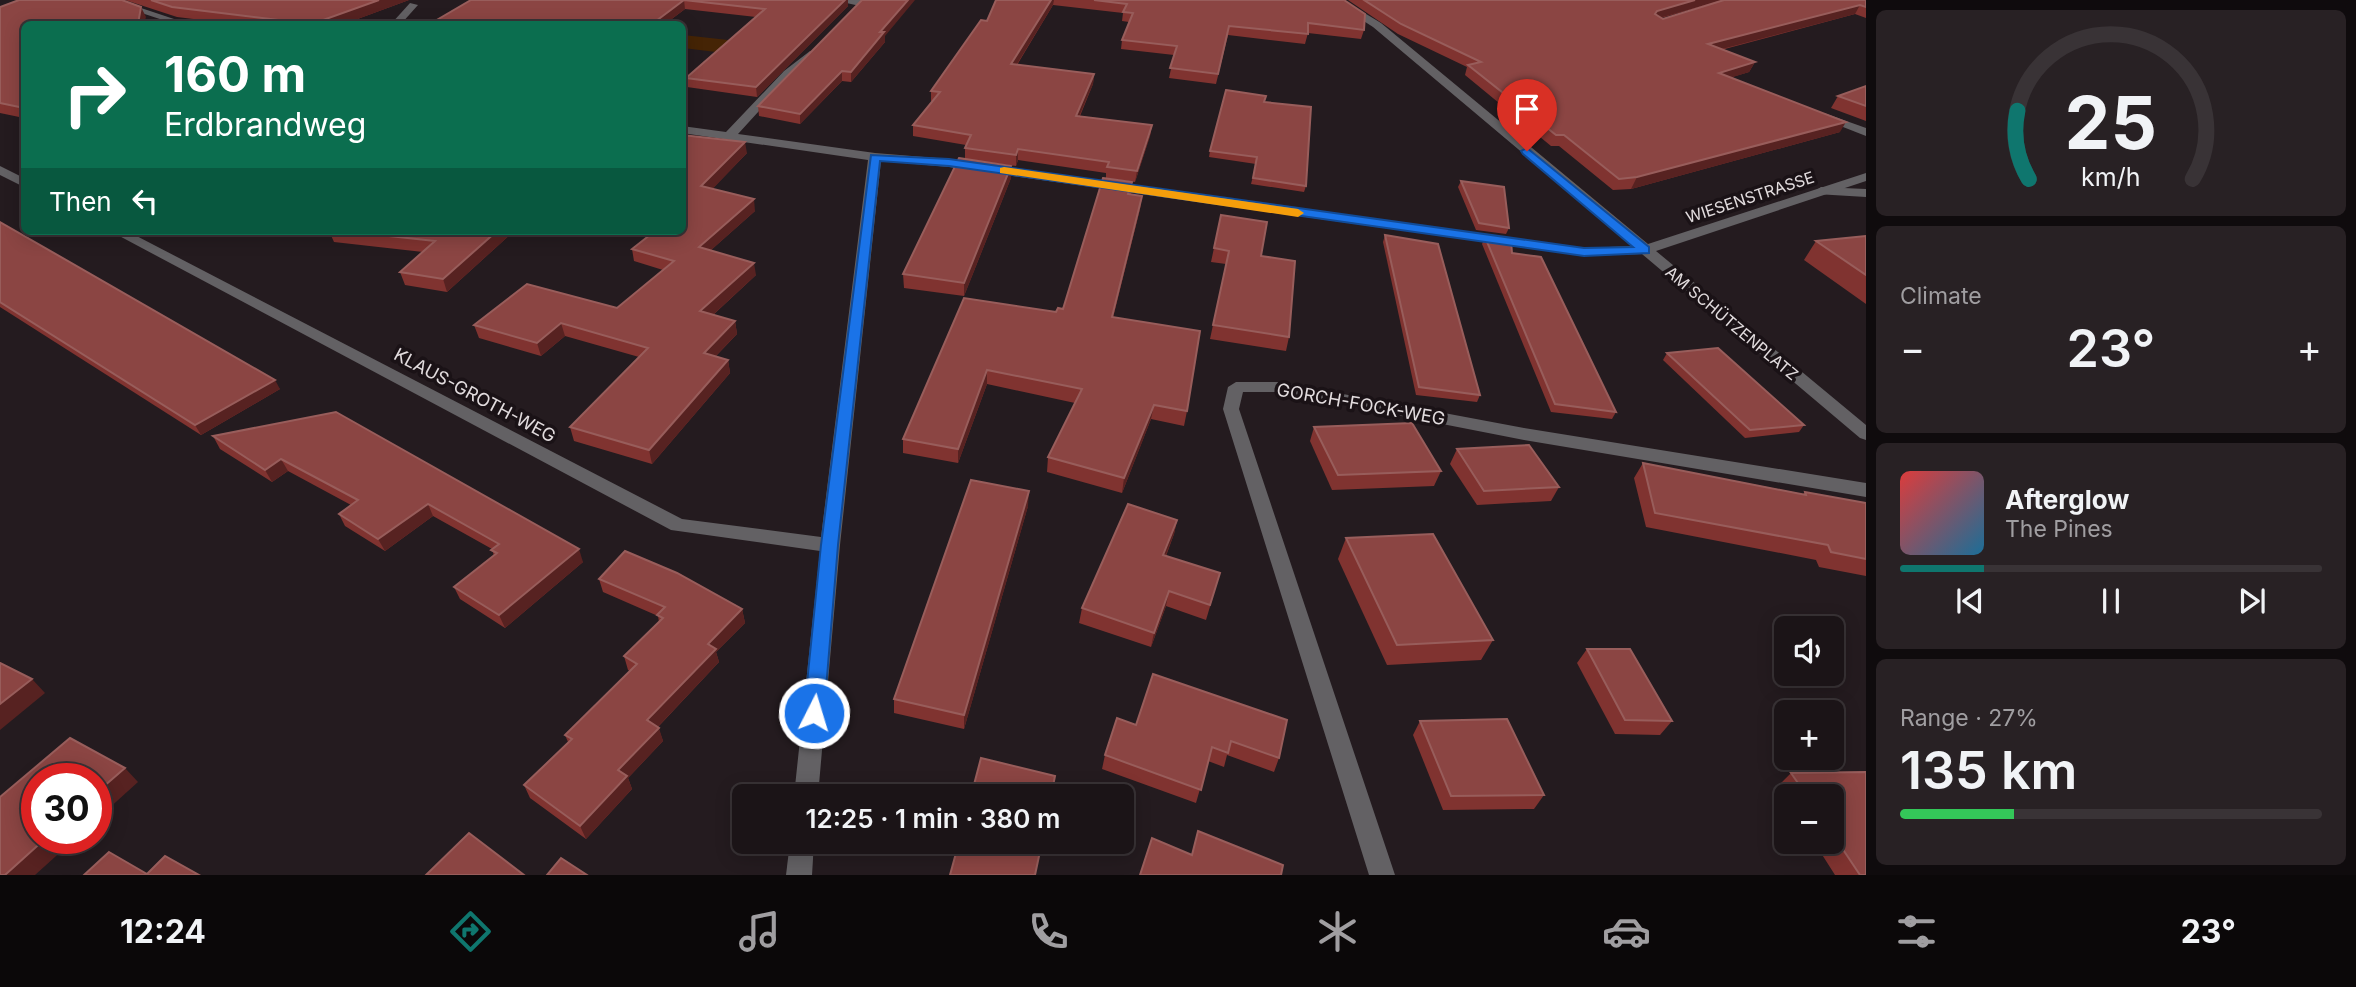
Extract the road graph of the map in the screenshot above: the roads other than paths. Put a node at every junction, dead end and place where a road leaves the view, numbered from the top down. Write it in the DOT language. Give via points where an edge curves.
graph roads {
  1 [pos="107,0"];
  2 [pos="838,0"];
  3 [pos="1336,0"];
  4 [pos="861,1"];
  5 [pos="413,5"];
  6 [pos="852,12"];
  7 [pos="174,21"];
  8 [pos="399,21"];
  9 [pos="820,48"];
  10 [pos="1808,109"];
  11 [pos="686,130"];
  12 [pos="1866,132"];
  13 [pos="729,136"];
  14 [pos="875,157"];
  15 [pos="0,170"];
  16 [pos="1866,177"];
  17 [pos="21,181"];
  18 [pos="1821,191"];
  19 [pos="1866,193"];
  20 [pos="125,235"];
  21 [pos="1645,250"];
  22 [pos="1866,434"];
  23 [pos="1866,490"];
  24 [pos="830,545"];
  25 [pos="807,784"];
  26 [pos="801,854"];
  27 [pos="799,875"];
  28 [pos="1382,875"];
  1 -- 7 [label="street"];
  2 -- 4 [label="street"];
  3 -- 21 [label="street, AM SCHÜTZENPLATZ" via="1377,25"];
  4 -- 6 [label="street"];
  5 -- 8 [label="street"];
  9 -- 13 [label="street" via="788,73"];
  10 -- 12 [label="street"];
  11 -- 13 [label="street, WIESENSTRASSE"];
  13 -- 14 [label="street, WIESENSTRASSE"];
  14 -- 21 [label="street, WIESENSTRASSE" via="949,163 1584,252"];
  14 -- 24 [label="street"];
  15 -- 17 [label="street"];
  16 -- 18 [label="street, WIESENSTRASSE"];
  18 -- 19 [label="street"];
  18 -- 21 [label="street, WIESENSTRASSE"];
  20 -- 24 [label="street, KLAUS-GROTH-WEG" via="678,525"];
  21 -- 22 [label="street, AM SCHÜTZENPLATZ"];
  23 -- 28 [label="street, GORCH-FOCK-WEG" via="1524,434 1279,387 1236,387 1231,409"];
  24 -- 25 [label="street"];
  26 -- 27 [label="street"];
}
